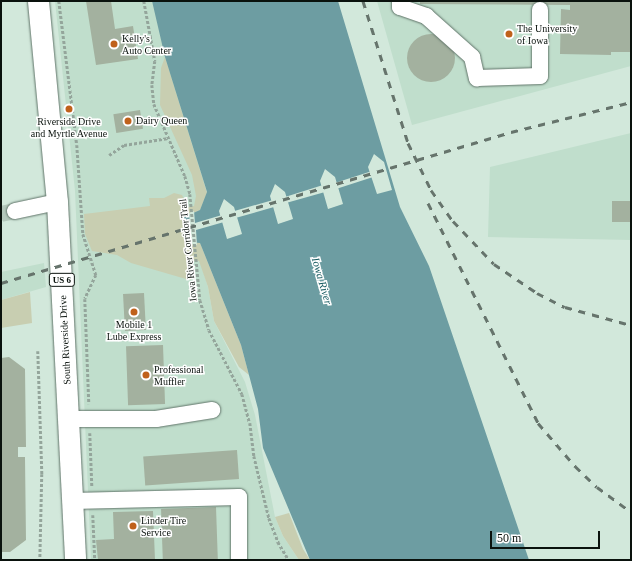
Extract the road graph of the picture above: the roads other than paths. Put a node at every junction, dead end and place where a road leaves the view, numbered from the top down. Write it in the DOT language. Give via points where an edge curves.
graph roads {
  1 [pos="38,1"];
  2 [pos="400,1"];
  3 [pos="540,10"];
  4 [pos="57,202"];
  5 [pos="15,211"];
  6 [pos="212,410"];
  7 [pos="68,419"];
  8 [pos="72,501"];
  9 [pos="75,560"];
  10 [pos="239,560"];
  1 -- 4 [label="main road, South Riverside Drive / US 6"];
  2 -- 3 [label="lane" via="400,7 426,16 472,57 477,78 540,76"];
  4 -- 5 [label="lane"];
  4 -- 7 [label="main road, South Riverside Drive / US 6"];
  6 -- 7 [label="lane" via="156,419"];
  7 -- 8 [label="main road, South Riverside Drive / US 6"];
  8 -- 9 [label="main road, South Riverside Drive / US 6"];
  8 -- 10 [label="lane" via="239,497"];
}
